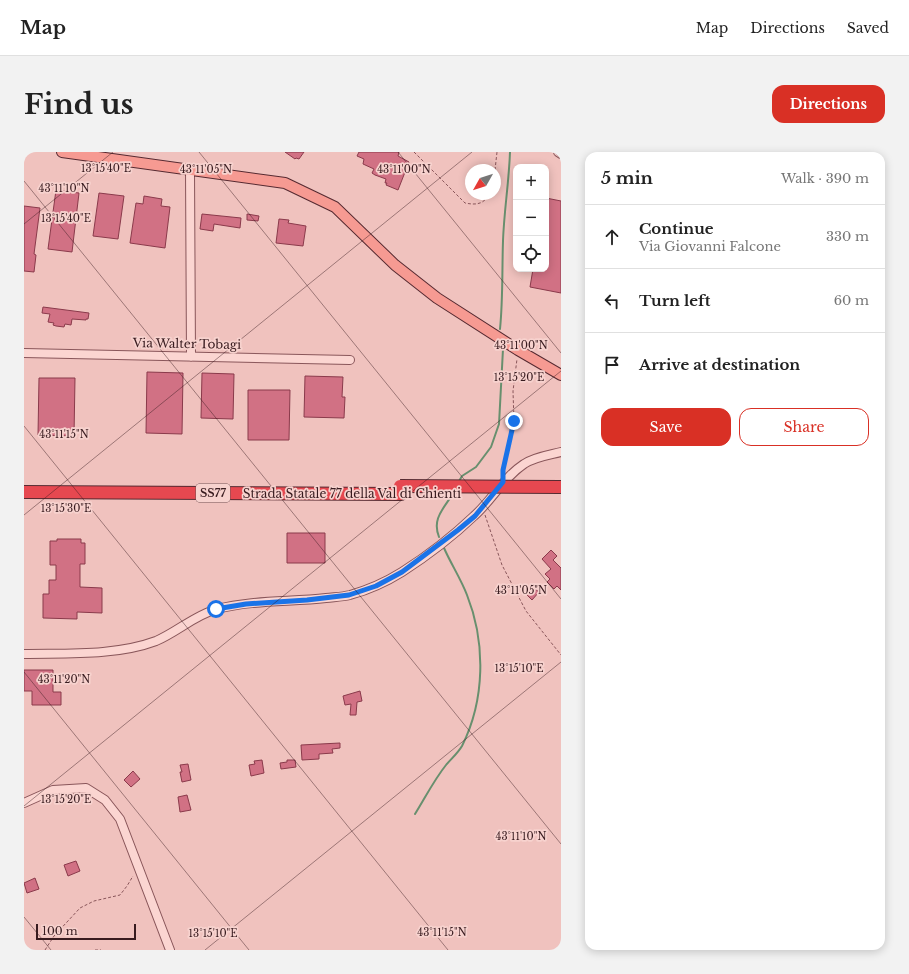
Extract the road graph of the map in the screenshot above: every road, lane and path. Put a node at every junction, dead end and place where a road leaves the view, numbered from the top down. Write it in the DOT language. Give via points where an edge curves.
graph roads {
  1 [pos="62,152"];
  2 [pos="414,152"];
  3 [pos="497,152"];
  4 [pos="558,152"];
  5 [pos="561,154"];
  6 [pos="496,164"];
  7 [pos="190,170"];
  8 [pos="485,200"];
  9 [pos="518,350"];
  10 [pos="24,353"];
  11 [pos="191,357"];
  12 [pos="350,360"];
  13 [pos="561,375"];
  14 [pos="561,452"];
  15 [pos="503,482"];
  16 [pos="24,484"];
  17 [pos="561,487"];
  18 [pos="401,490"];
  19 [pos="24,492"];
  20 [pos="561,495"];
  21 [pos="482,507"];
  22 [pos="24,654"];
  23 [pos="561,655"];
  24 [pos="24,803"];
  25 [pos="138,866"];
  26 [pos="45,950"];
  27 [pos="95,950"];
  28 [pos="101,950"];
  29 [pos="170,950"];
  1 -- 7 [label="main road"];
  2 -- 8 [label="path" via="465,203 476,205"];
  3 -- 6 [label="path"];
  4 -- 5 [label="street"];
  7 -- 9 [label="main road" via="285,183 335,207 395,265 437,298"];
  7 -- 11 [label="street"];
  9 -- 13 [label="main road"];
  9 -- 15 [label="path" via="513,391 514,421 503,470"];
  10 -- 11 [label="street, Via Walter Tobagi"];
  11 -- 12 [label="street, Via Walter Tobagi"];
  14 -- 15 [label="street" via="524,463"];
  15 -- 21 [label="street"];
  16 -- 18 [label="highway, Strada Statale 77 della Val di Chienti / SS77"];
  17 -- 18 [label="highway, Strada Statale 77 della Val di Chienti / SS77, bridge"];
  18 -- 19 [label="highway, Strada Statale 77 della Val di Chienti / SS77"];
  18 -- 20 [label="highway, Strada Statale 77 della Val di Chienti / SS77"];
  21 -- 22 [label="street" via="475,516 402,572 376,586 349,595 216,609 157,640 131,648 78,653"];
  21 -- 23 [label="path" via="502,565 526,610"];
  24 -- 25 [label="street" via="53,790 86,788 105,800 120,819"];
  25 -- 26 [label="path" via="120,895 94,901 80,908 54,936"];
  25 -- 29 [label="street"];
  27 -- 28 [label="path"];
}
